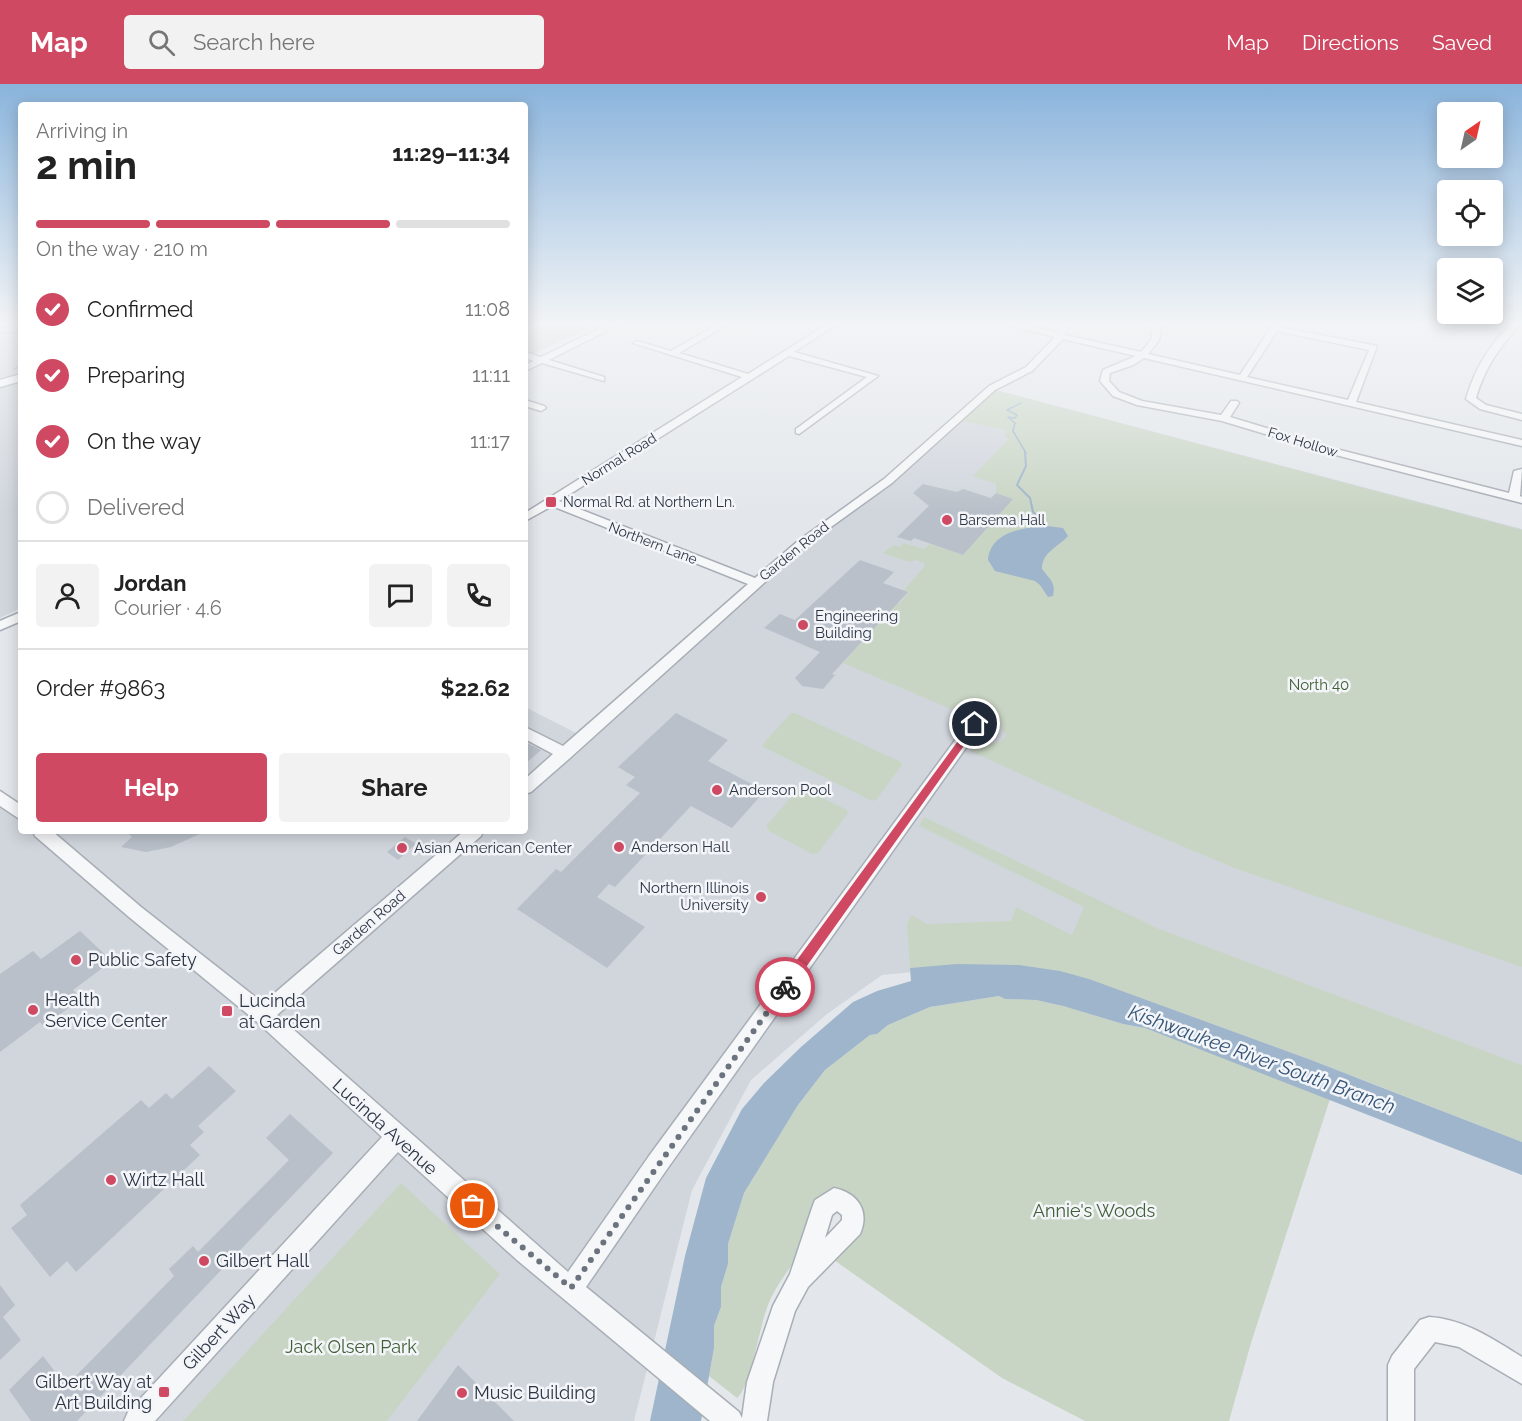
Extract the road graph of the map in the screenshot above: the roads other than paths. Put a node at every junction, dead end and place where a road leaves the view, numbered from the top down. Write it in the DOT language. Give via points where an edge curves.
graph roads {
  1 [pos="737,385"];
  2 [pos="861,385"];
  3 [pos="997,385"];
  4 [pos="1107,385"];
  5 [pos="1274,385"];
  6 [pos="1358,385"];
  7 [pos="1476,385"];
  8 [pos="528,403"];
  9 [pos="1234,403"];
  10 [pos="1351,403"];
  11 [pos="540,408"];
  12 [pos="1522,417"];
  13 [pos="1224,418"];
  14 [pos="799,431"];
  15 [pos="1522,443"];
  16 [pos="1519,471"];
  17 [pos="1518,499"];
  18 [pos="551,502"];
  19 [pos="528,516"];
  20 [pos="756,583"];
  21 [pos="18,617"];
  22 [pos="0,626"];
  23 [pos="975,724"];
  24 [pos="528,734"];
  25 [pos="565,754"];
  26 [pos="528,785"];
  27 [pos="0,796"];
  28 [pos="18,811"];
  29 [pos="44,834"];
  30 [pos="472,834"];
  31 [pos="263,1015"];
  32 [pos="397,1137"];
  33 [pos="800,1279"];
  34 [pos="571,1288"];
  35 [pos="1522,1371"];
  36 [pos="722,1415"];
  37 [pos="137,1421"];
  38 [pos="754,1421"];
  39 [pos="1401,1421"];
  1 -- 18 [label="street, Normal Road"];
  2 -- 14 [label="street"];
  3 -- 20 [label="street, Garden Road" via="888,481 824,526"];
  4 -- 13 [label="street, Fox Hollow" via="1140,403"];
  5 -- 10 [label="street"];
  6 -- 10 [label="street"];
  7 -- 12 [label="street" via="1472,401 1490,410"];
  8 -- 11 [label="street"];
  9 -- 13 [label="street"];
  10 -- 15 [label="street"];
  13 -- 17 [label="street, Fox Hollow" via="1332,452"];
  16 -- 17 [label="street"];
  18 -- 19 [label="street, Normal Road"];
  18 -- 20 [label="street, Northern Lane"];
  20 -- 25 [label="street, Garden Road"];
  21 -- 22 [label="street"];
  23 -- 34 [label="street"];
  24 -- 25 [label="street"];
  25 -- 26 [label="street, Garden Road"];
  27 -- 28 [label="street"];
  29 -- 31 [label="street, Lucinda Avenue"];
  30 -- 31 [label="street, Garden Road"];
  31 -- 32 [label="street, Lucinda Avenue"];
  32 -- 34 [label="street, Lucinda Avenue"];
  32 -- 37 [label="street, Gilbert Way"];
  33 -- 38 [label="street" via="773,1339"];
  34 -- 36 [label="street, Lucinda Avenue"];
  35 -- 39 [label="street" via="1458,1334 1429,1329 1401,1365"];
}
